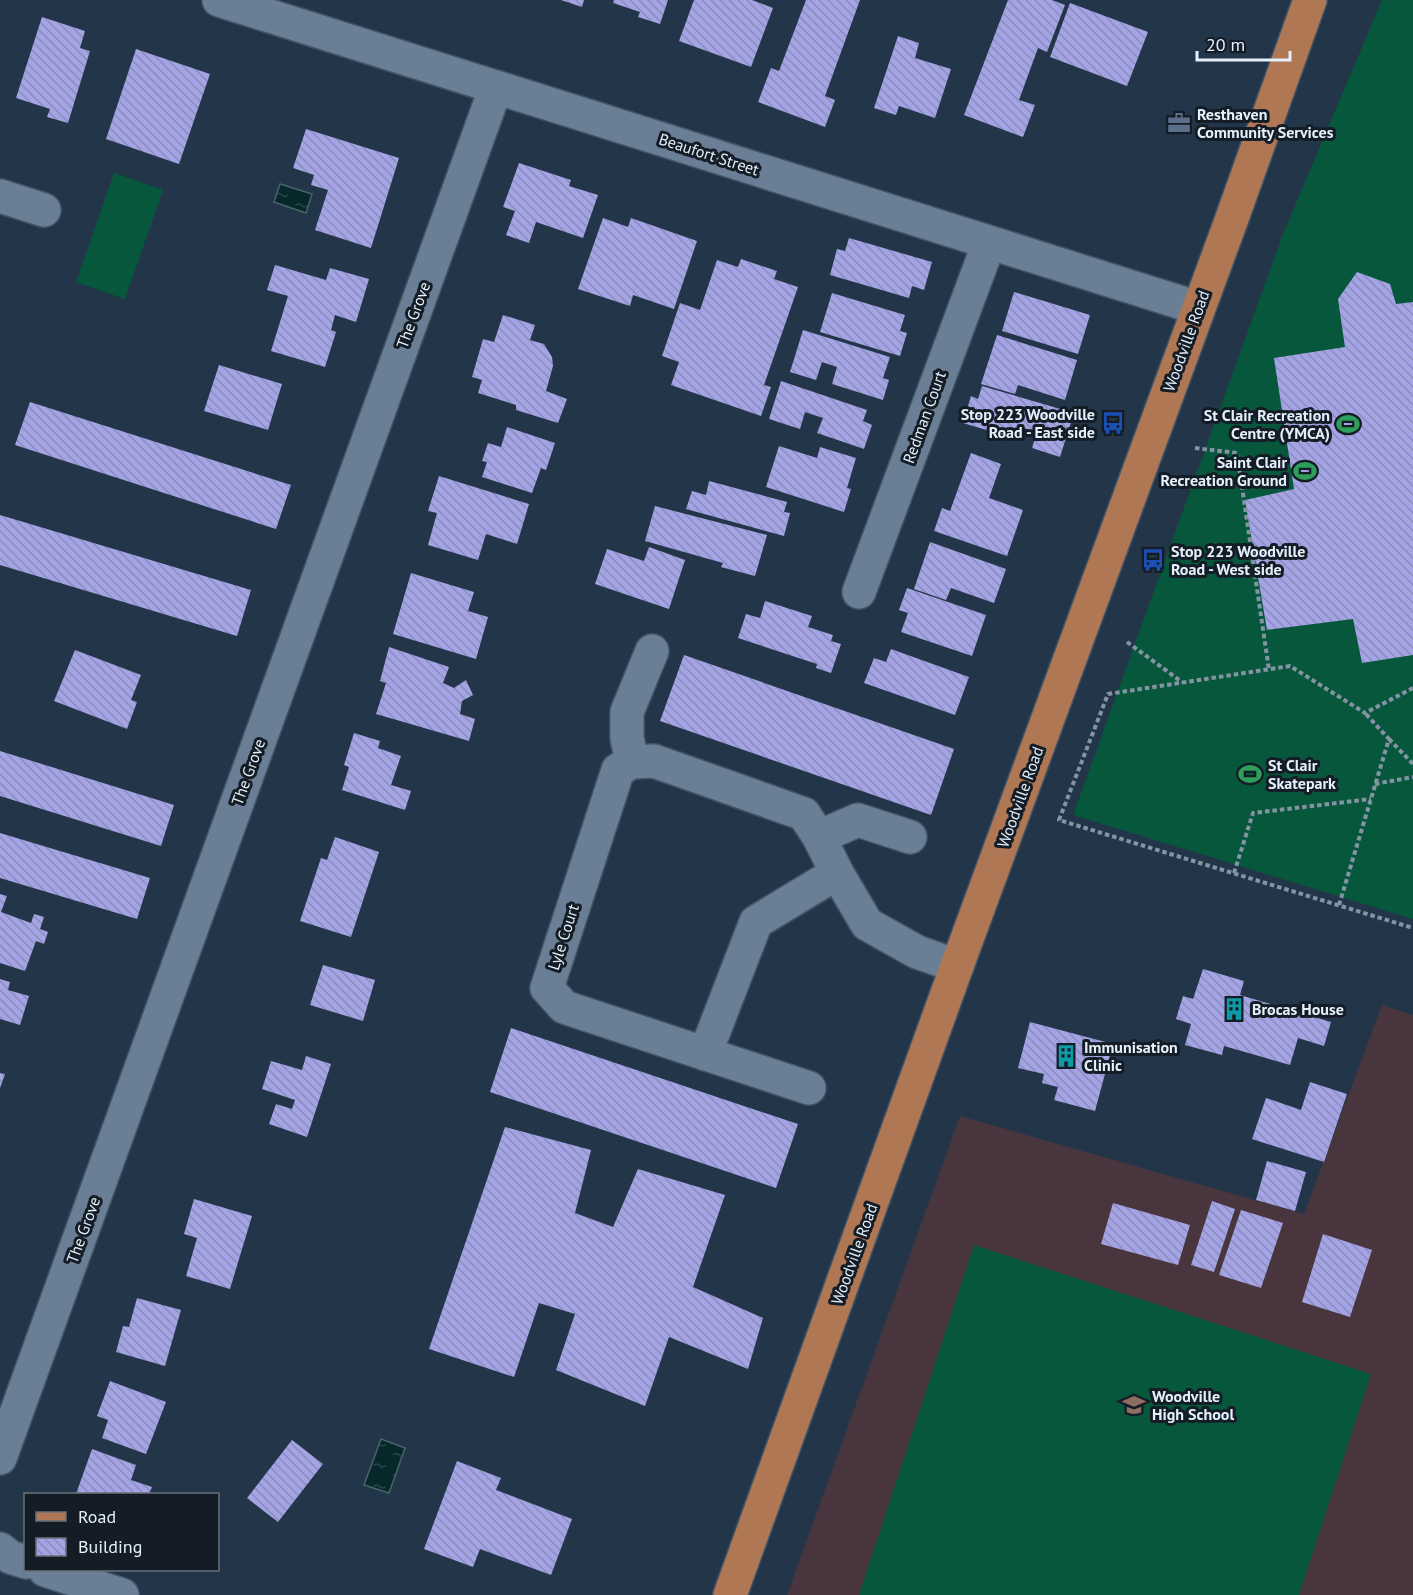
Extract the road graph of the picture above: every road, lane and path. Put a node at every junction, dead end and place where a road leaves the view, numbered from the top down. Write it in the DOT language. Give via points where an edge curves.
graph roads {
  1 [pos="219,0"];
  2 [pos="1310,0"];
  3 [pos="496,87"];
  4 [pos="0,196"];
  5 [pos="44,210"];
  6 [pos="989,243"];
  7 [pos="1198,308"];
  8 [pos="1196,448"];
  9 [pos="859,592"];
  10 [pos="1127,642"];
  11 [pos="652,651"];
  12 [pos="1269,670"];
  13 [pos="1182,682"];
  14 [pos="1413,688"];
  15 [pos="1365,713"];
  16 [pos="1389,739"];
  17 [pos="632,762"];
  18 [pos="1413,764"];
  19 [pos="1413,777"];
  20 [pos="1375,784"];
  21 [pos="1371,800"];
  22 [pos="819,837"];
  23 [pos="910,837"];
  24 [pos="837,873"];
  25 [pos="1234,873"];
  26 [pos="1339,905"];
  27 [pos="1413,928"];
  28 [pos="957,966"];
  29 [pos="705,1054"];
  30 [pos="809,1089"];
  31 [pos="0,1458"];
  32 [pos="0,1549"];
  33 [pos="24,1561"];
  34 [pos="51,1571"];
  35 [pos="122,1595"];
  36 [pos="730,1595"];
  1 -- 3 [label="street, Beaufort Street"];
  2 -- 7 [label="main road, Woodville Road"];
  3 -- 6 [label="street, Beaufort Street"];
  3 -- 31 [label="street, The Grove"];
  4 -- 5 [label="street"];
  6 -- 7 [label="street, Beaufort Street"];
  6 -- 9 [label="street, Redman Court"];
  7 -- 28 [label="main road, Woodville Road"];
  8 -- 12 [label="path" via="1237,453"];
  10 -- 13 [label="path"];
  11 -- 17 [label="street" via="627,712"];
  12 -- 13 [label="path"];
  12 -- 15 [label="path" via="1290,666"];
  13 -- 25 [label="path" via="1108,693 1059,820"];
  14 -- 15 [label="path"];
  15 -- 16 [label="path"];
  16 -- 18 [label="path"];
  16 -- 20 [label="path"];
  17 -- 22 [label="street" via="654,761 804,814"];
  17 -- 29 [label="street, Lyle Court" via="618,770 547,988 564,1007"];
  19 -- 20 [label="path"];
  20 -- 21 [label="path"];
  21 -- 25 [label="path" via="1253,813"];
  21 -- 26 [label="path"];
  22 -- 23 [label="street" via="858,820"];
  22 -- 24 [label="street"];
  24 -- 28 [label="street" via="867,924 917,952"];
  24 -- 29 [label="street" via="756,922"];
  25 -- 26 [label="path"];
  26 -- 27 [label="path"];
  28 -- 36 [label="main road, Woodville Road"];
  29 -- 30 [label="street, Lyle Court"];
  32 -- 33 [label="street"];
  34 -- 35 [label="street"];
}
